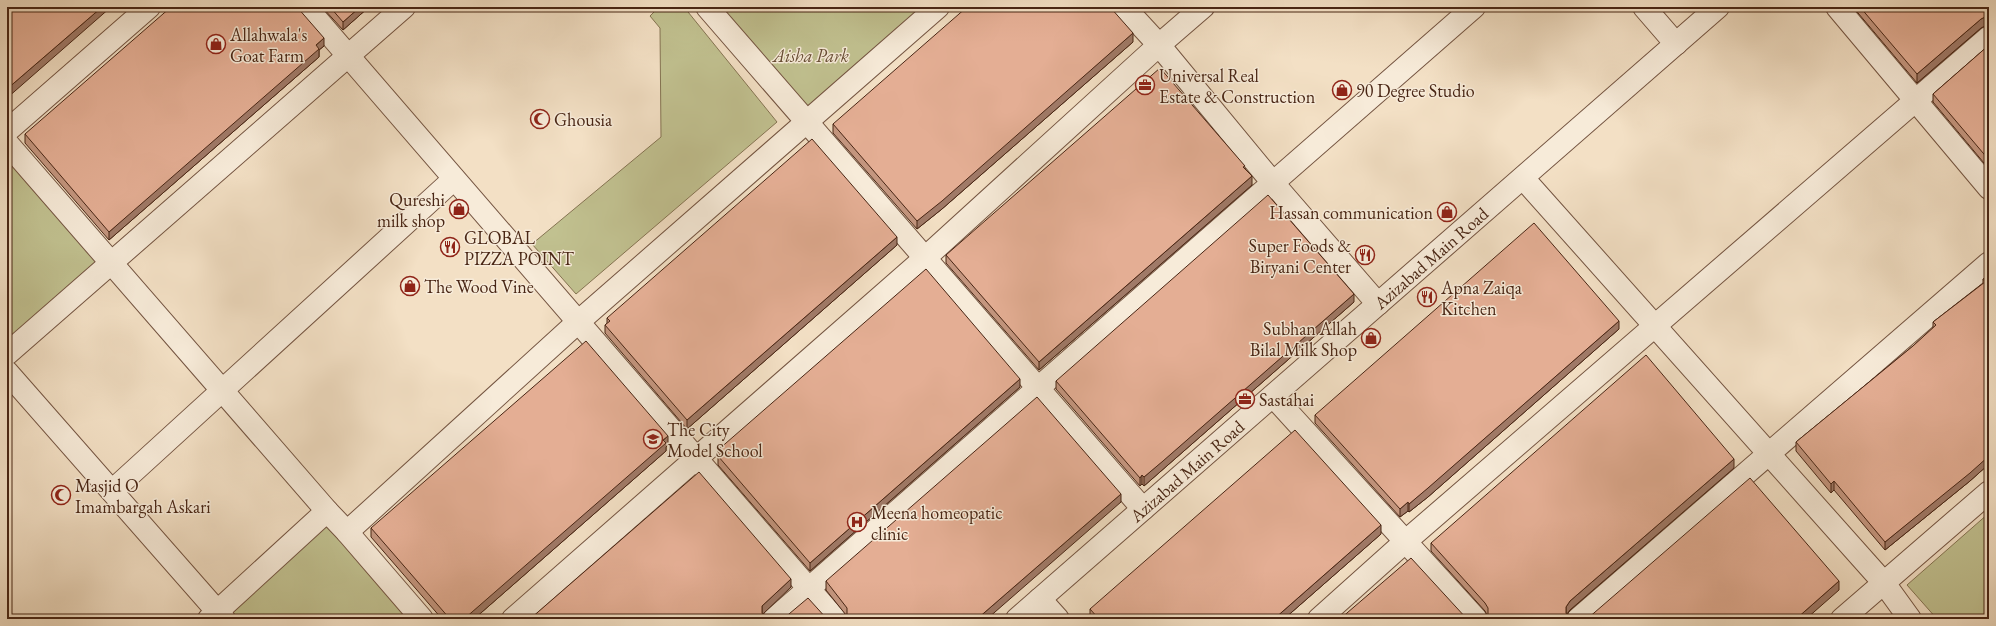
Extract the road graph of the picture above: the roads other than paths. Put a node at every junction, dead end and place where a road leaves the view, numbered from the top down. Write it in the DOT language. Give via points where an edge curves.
graph roads {
  1 [pos="149,7"];
  2 [pos="306,7"];
  3 [pos="404,7"];
  4 [pos="706,7"];
  5 [pos="938,7"];
  6 [pos="1124,7"];
  7 [pos="1203,7"];
  8 [pos="1474,7"];
  9 [pos="1644,7"];
  10 [pos="1718,7"];
  11 [pos="1837,7"];
  12 [pos="1989,37"];
  13 [pos="1676,44"];
  14 [pos="1159,45"];
  15 [pos="348,56"];
  16 [pos="1916,101"];
  17 [pos="806,122"];
  18 [pos="7,131"];
  19 [pos="7,143"];
  20 [pos="1523,178"];
  21 [pos="454,179"];
  22 [pos="1273,183"];
  23 [pos="1989,188"];
  24 [pos="925,258"];
  25 [pos="112,262"];
  26 [pos="1989,263"];
  27 [pos="1378,304"];
  28 [pos="578,322"];
  29 [pos="1655,326"];
  30 [pos="7,354"];
  31 [pos="8,376"];
  32 [pos="1038,388"];
  33 [pos="223,390"];
  34 [pos="1273,396"];
  35 [pos="1770,454"];
  36 [pos="696,459"];
  37 [pos="112,491"];
  38 [pos="1989,492"];
  39 [pos="1143,509"];
  40 [pos="327,511"];
  41 [pos="347,532"];
  42 [pos="1406,541"];
  43 [pos="1884,583"];
  44 [pos="809,589"];
  45 [pos="1040,599"];
  46 [pos="217,616"];
  47 [pos="422,619"];
  48 [pos="514,619"];
  49 [pos="774,619"];
  50 [pos="835,619"];
  51 [pos="1017,619"];
  52 [pos="1058,619"];
  53 [pos="1319,619"];
  54 [pos="1476,619"];
  55 [pos="1578,619"];
  56 [pos="1842,619"];
  57 [pos="1910,619"];
  1 -- 18 [label="street"];
  2 -- 15 [label="street"];
  3 -- 15 [label="street"];
  4 -- 17 [label="street"];
  5 -- 17 [label="street"];
  6 -- 14 [label="street"];
  7 -- 14 [label="street"];
  8 -- 22 [label="street"];
  9 -- 13 [label="street"];
  10 -- 13 [label="street, Azizabad Main Road"];
  11 -- 16 [label="street"];
  12 -- 16 [label="street"];
  13 -- 20 [label="street, Azizabad Main Road"];
  14 -- 22 [label="street"];
  14 -- 24 [label="street"];
  15 -- 21 [label="street"];
  15 -- 25 [label="street"];
  16 -- 23 [label="street"];
  16 -- 29 [label="street"];
  17 -- 24 [label="street"];
  17 -- 28 [label="street"];
  19 -- 25 [label="street"];
  20 -- 27 [label="street, Azizabad Main Road"];
  20 -- 29 [label="street"];
  21 -- 28 [label="street"];
  21 -- 33 [label="street"];
  22 -- 27 [label="street"];
  22 -- 32 [label="street"];
  24 -- 32 [label="street"];
  24 -- 36 [label="street"];
  25 -- 30 [label="street"];
  25 -- 33 [label="street"];
  26 -- 35 [label="street"];
  27 -- 34 [label="street, Azizabad Main Road"];
  28 -- 36 [label="street"];
  28 -- 41 [label="street"];
  29 -- 35 [label="street"];
  29 -- 42 [label="street"];
  31 -- 37 [label="street"];
  32 -- 39 [label="street"];
  32 -- 44 [label="street"];
  33 -- 37 [label="street"];
  33 -- 40 [label="street"];
  34 -- 39 [label="street, Azizabad Main Road"];
  34 -- 42 [label="street"];
  35 -- 43 [label="street"];
  35 -- 55 [label="street"];
  36 -- 44 [label="street"];
  36 -- 48 [label="street"];
  37 -- 46 [label="street"];
  38 -- 43 [label="street"];
  39 -- 45 [label="street, Azizabad Main Road"];
  40 -- 41 [label="street"];
  40 -- 46 [label="street"];
  41 -- 47 [label="street"];
  42 -- 53 [label="street"];
  42 -- 54 [label="street"];
  43 -- 56 [label="street"];
  43 -- 57 [label="street"];
  44 -- 49 [label="street"];
  44 -- 50 [label="street"];
  45 -- 51 [label="street, Azizabad Main Road"];
  45 -- 52 [label="street"];
}
